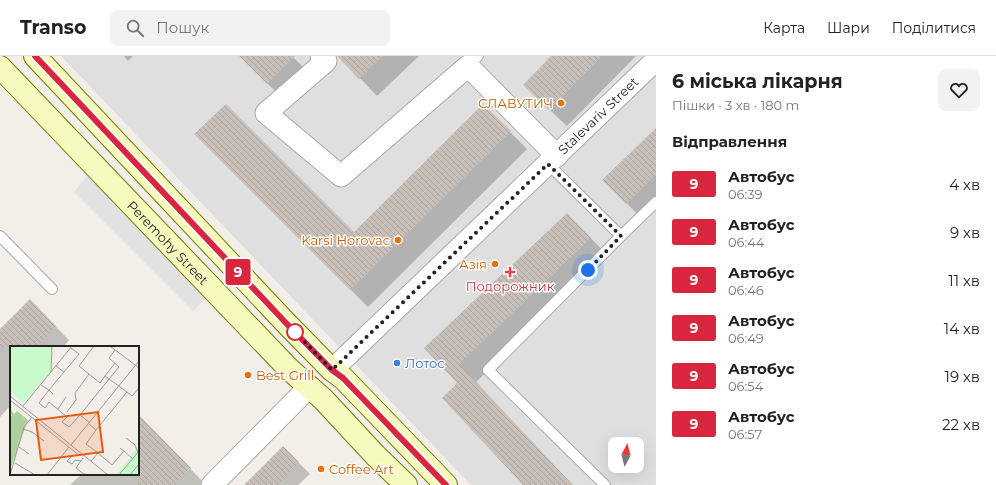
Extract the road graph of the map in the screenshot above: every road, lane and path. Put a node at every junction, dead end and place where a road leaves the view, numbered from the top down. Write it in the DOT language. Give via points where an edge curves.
graph roads {
  1 [pos="35,56"];
  2 [pos="320,56"];
  3 [pos="656,60"];
  4 [pos="473,61"];
  5 [pos="0,67"];
  6 [pos="553,160"];
  7 [pos="656,202"];
  8 [pos="0,236"];
  9 [pos="621,236"];
  10 [pos="52,289"];
  11 [pos="332,370"];
  12 [pos="309,387"];
  13 [pos="212,485"];
  14 [pos="406,485"];
  15 [pos="446,485"];
  16 [pos="605,485"];
  1 -- 11 [label="main road" via="280,318"];
  2 -- 4 [label="street" via="326,61 266,113 341,176"];
  3 -- 6 [label="street, Stalevariv Street"];
  4 -- 6 [label="street"];
  5 -- 12 [label="main road, Peremohy Street"];
  6 -- 9 [label="lane"];
  6 -- 11 [label="street, Stalevariv Street"];
  7 -- 9 [label="lane"];
  8 -- 10 [label="lane"];
  9 -- 16 [label="lane" via="488,370"];
  11 -- 15 [label="main road" via="343,378"];
  12 -- 13 [label="street"];
  12 -- 14 [label="main road, Peremohy Street"];
}
